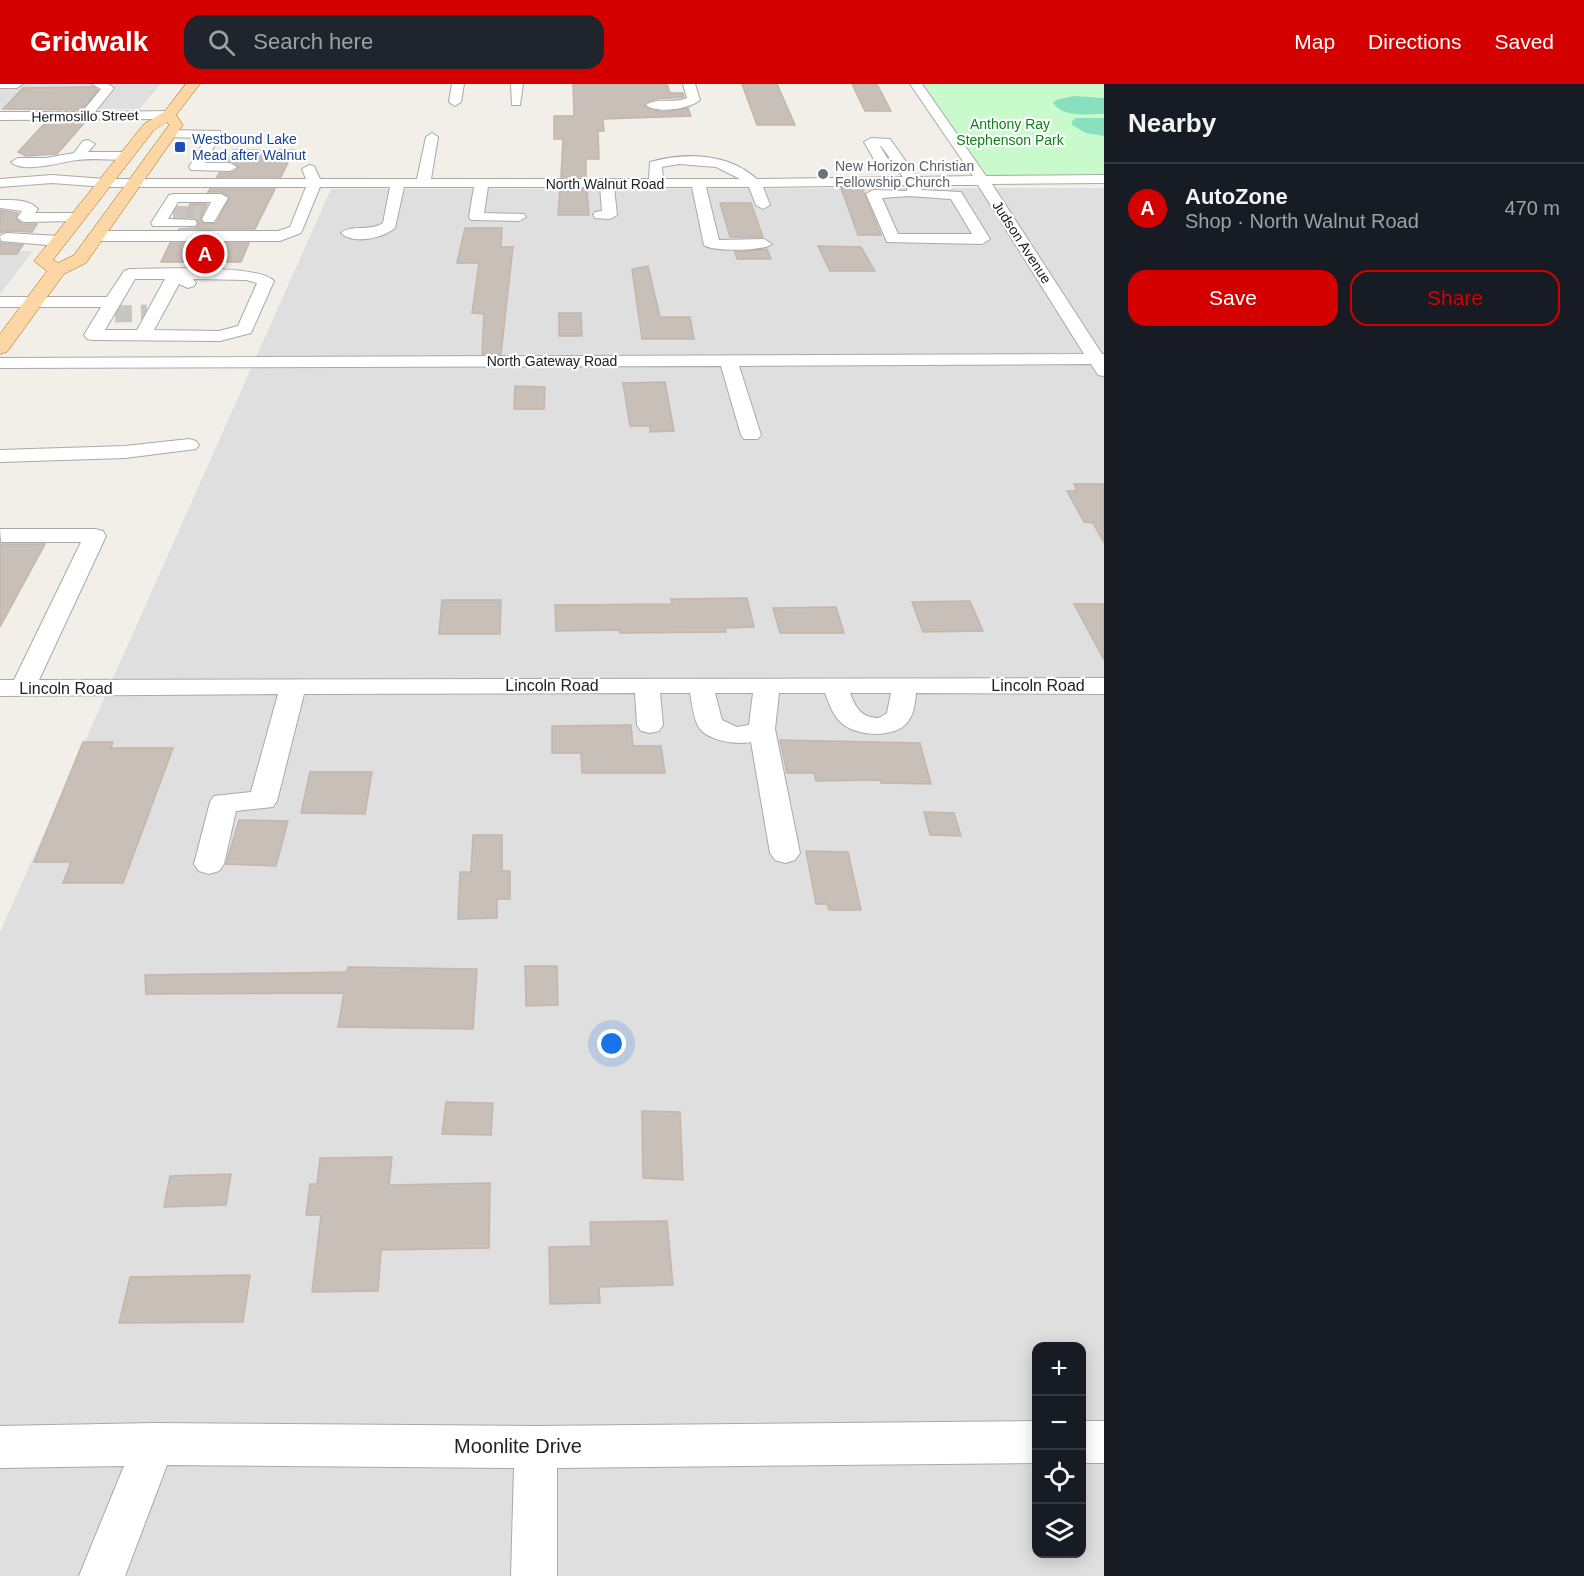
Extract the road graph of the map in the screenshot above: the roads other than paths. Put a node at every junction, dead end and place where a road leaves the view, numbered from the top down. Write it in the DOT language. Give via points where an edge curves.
graph roads {
  1 [pos="0,84"];
  2 [pos="17,84"];
  3 [pos="98,84"];
  4 [pos="193,84"];
  5 [pos="459,84"];
  6 [pos="517,84"];
  7 [pos="689,84"];
  8 [pos="916,84"];
  9 [pos="104,85"];
  10 [pos="455,102"];
  11 [pos="516,102"];
  12 [pos="652,105"];
  13 [pos="169,115"];
  14 [pos="0,116"];
  15 [pos="85,116"];
  16 [pos="170,134"];
  17 [pos="432,137"];
  18 [pos="88,144"];
  19 [pos="78,156"];
  20 [pos="126,156"];
  21 [pos="902,166"];
  22 [pos="4,167"];
  23 [pos="242,168"];
  24 [pos="299,169"];
  25 [pos="1104,179"];
  26 [pos="20,180"];
  27 [pos="982,180"];
  28 [pos="105,183"];
  29 [pos="135,183"];
  30 [pos="315,183"];
  31 [pos="423,183"];
  32 [pos="482,183"];
  33 [pos="754,183"];
  34 [pos="608,184"];
  35 [pos="656,184"];
  36 [pos="698,184"];
  37 [pos="0,185"];
  38 [pos="914,188"];
  39 [pos="393,194"];
  40 [pos="283,197"];
  41 [pos="0,204"];
  42 [pos="763,205"];
  43 [pos="210,209"];
  44 [pos="600,215"];
  45 [pos="165,216"];
  46 [pos="78,217"];
  47 [pos="519,217"];
  48 [pos="24,218"];
  49 [pos="301,218"];
  50 [pos="230,219"];
  51 [pos="282,219"];
  52 [pos="350,233"];
  53 [pos="96,236"];
  54 [pos="3,238"];
  55 [pos="59,241"];
  56 [pos="764,244"];
  57 [pos="140,251"];
  58 [pos="24,256"];
  59 [pos="52,263"];
  60 [pos="176,274"];
  61 [pos="0,302"];
  62 [pos="34,302"];
  63 [pos="115,304"];
  64 [pos="151,335"];
  65 [pos="0,348"];
  66 [pos="728,360"];
  67 [pos="0,363"];
  68 [pos="1101,363"];
  69 [pos="751,435"];
  70 [pos="189,445"];
  71 [pos="0,456"];
  72 [pos="1,535"];
  73 [pos="647,685"];
  74 [pos="701,685"];
  75 [pos="767,685"];
  76 [pos="835,685"];
  77 [pos="904,685"];
  78 [pos="292,686"];
  79 [pos="1104,686"];
  80 [pos="11,688"];
  81 [pos="650,725"];
  82 [pos="762,729"];
  83 [pos="785,853"];
  84 [pos="209,864"];
  85 [pos="1032,1442"];
  86 [pos="1086,1442"];
  87 [pos="1104,1442"];
  88 [pos="154,1444"];
  89 [pos="536,1446"];
  90 [pos="0,1447"];
  91 [pos="102,1576"];
  92 [pos="534,1576"];
  1 -- 2 [label="street"];
  3 -- 9 [label="street"];
  4 -- 13 [label="main road"];
  5 -- 10 [label="street"];
  6 -- 11 [label="street"];
  7 -- 12 [label="street" via="694,100 683,105"];
  8 -- 27 [label="street, Judson Avenue"];
  9 -- 15 [label="street" via="108,88"];
  13 -- 15 [label="street, Hermosillo Street"];
  13 -- 16 [label="main road" via="176,125"];
  13 -- 20 [label="main road" via="149,127"];
  14 -- 15 [label="street, Hermosillo Street"];
  16 -- 23 [label="street" via="215,134 196,167"];
  16 -- 29 [label="main road"];
  17 -- 31 [label="street"];
  18 -- 19 [label="street"];
  19 -- 20 [label="street"];
  19 -- 22 [label="street"];
  20 -- 28 [label="main road"];
  21 -- 38 [label="street"];
  22 -- 26 [label="street" via="29,171"];
  24 -- 30 [label="street" via="310,169"];
  25 -- 27 [label="street, North Walnut Road"];
  26 -- 28 [label="street, North Walnut Road"];
  26 -- 37 [label="street, North Walnut Road"];
  27 -- 38 [label="street, North Walnut Road"];
  27 -- 68 [label="street, Judson Avenue"];
  28 -- 29 [label="street, North Walnut Road"];
  28 -- 37 [label="street, North Walnut Road" via="84,188"];
  28 -- 46 [label="main road"];
  29 -- 30 [label="street, North Walnut Road"];
  29 -- 53 [label="main road"];
  30 -- 39 [label="street, North Walnut Road" via="342,190"];
  30 -- 49 [label="street"];
  31 -- 32 [label="street, North Walnut Road"];
  31 -- 39 [label="street, North Walnut Road"];
  32 -- 34 [label="street, North Walnut Road"];
  32 -- 47 [label="street" via="476,217"];
  33 -- 35 [label="street" via="726,164 679,161 655,165"];
  33 -- 36 [label="street, North Walnut Road"];
  33 -- 38 [label="street, North Walnut Road"];
  33 -- 42 [label="street"];
  34 -- 35 [label="street, North Walnut Road"];
  34 -- 44 [label="street" via="610,215"];
  35 -- 36 [label="street, North Walnut Road"];
  36 -- 56 [label="street" via="712,245"];
  38 -- 38 [label="street" via="956,195 982,239 892,239 873,194"];
  39 -- 52 [label="street" via="392,222 387,228 371,234"];
  40 -- 43 [label="street"];
  41 -- 48 [label="street" via="31,209"];
  43 -- 45 [label="street" via="207,223"];
  43 -- 45 [label="street" via="174,198"];
  43 -- 50 [label="street"];
  45 -- 49 [label="street" via="280,236 296,230"];
  45 -- 53 [label="street"];
  45 -- 57 [label="street"];
  46 -- 48 [label="street"];
  46 -- 55 [label="main road"];
  48 -- 54 [label="street"];
  49 -- 51 [label="street"];
  53 -- 59 [label="main road" via="80,259"];
  54 -- 55 [label="street"];
  55 -- 59 [label="main road"];
  58 -- 59 [label="street"];
  59 -- 62 [label="main road"];
  60 -- 63 [label="street" via="130,274"];
  60 -- 64 [label="street" via="157,303"];
  60 -- 64 [label="street" via="248,275 266,281 245,329 220,336"];
  61 -- 62 [label="street"];
  62 -- 63 [label="street"];
  62 -- 65 [label="main road"];
  63 -- 64 [label="street" via="93,335"];
  66 -- 67 [label="street, North Gateway Road"];
  66 -- 68 [label="street, North Gateway Road"];
  66 -- 69 [label="street"];
  70 -- 71 [label="street" via="125,452"];
  72 -- 80 [label="street" via="96,536"];
  73 -- 74 [label="street, Lincoln Road"];
  73 -- 78 [label="street, Lincoln Road"];
  73 -- 81 [label="street"];
  74 -- 75 [label="street, Lincoln Road"];
  74 -- 82 [label="street" via="710,724 728,734 749,736"];
  75 -- 76 [label="street, Lincoln Road"];
  75 -- 82 [label="street"];
  76 -- 77 [label="street, Lincoln Road"];
  76 -- 77 [label="street" via="850,718 870,726 889,723 897,717"];
  77 -- 79 [label="street, Lincoln Road"];
  78 -- 80 [label="street, Lincoln Road"];
  78 -- 84 [label="street" via="263,801 224,802"];
  82 -- 83 [label="street"];
  85 -- 89 [label="street, Moonlite Drive"];
  86 -- 87 [label="street"];
  88 -- 89 [label="street, Moonlite Drive"];
  88 -- 90 [label="street, Moonlite Drive"];
  88 -- 91 [label="street"];
  89 -- 92 [label="street"];
}
